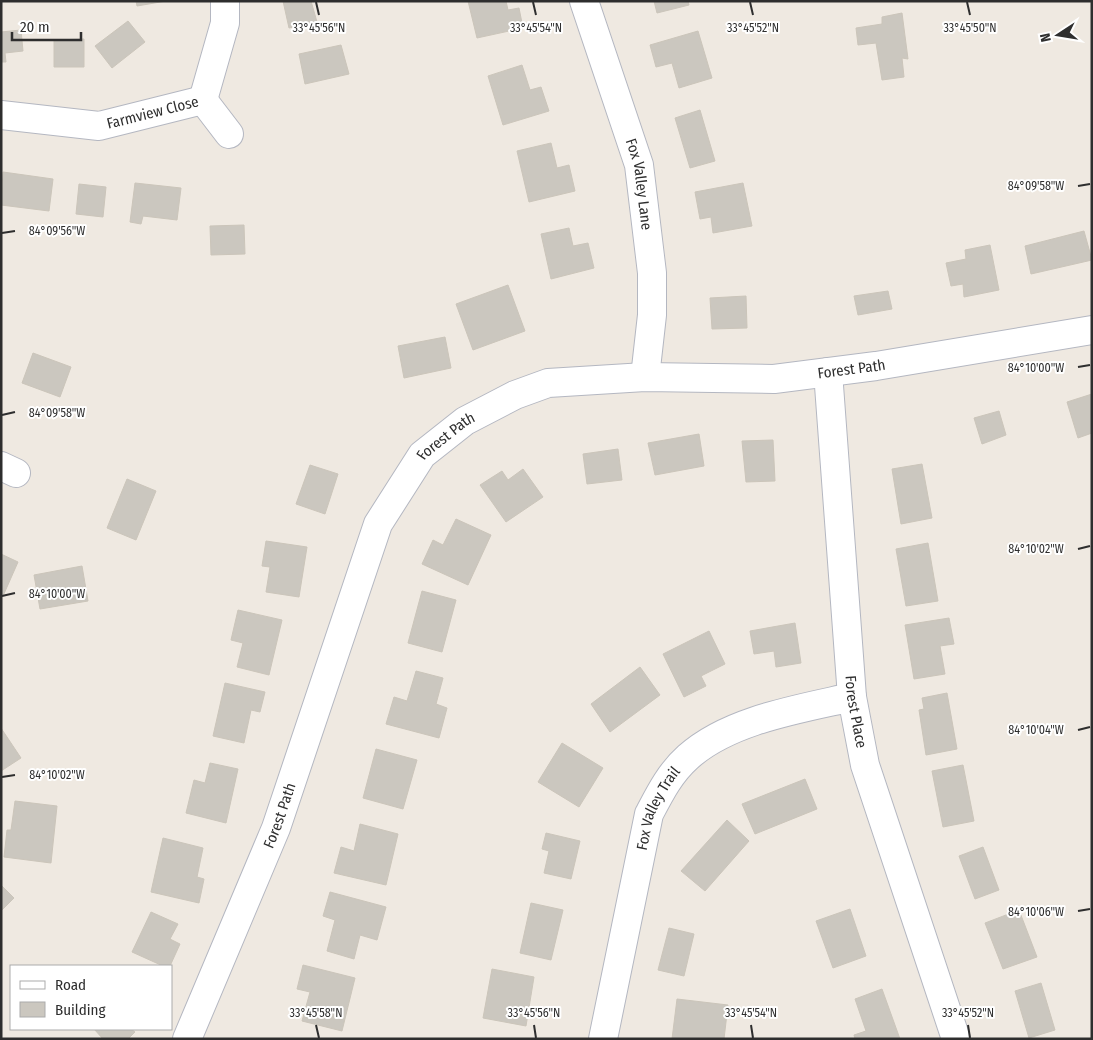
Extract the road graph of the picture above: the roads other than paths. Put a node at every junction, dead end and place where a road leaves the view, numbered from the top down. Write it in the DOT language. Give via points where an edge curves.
graph roads {
  1 [pos="225,1"];
  2 [pos="584,1"];
  3 [pos="203,100"];
  4 [pos="1,115"];
  5 [pos="230,134"];
  6 [pos="1092,330"];
  7 [pos="828,372"];
  8 [pos="645,377"];
  9 [pos="852,697"];
  10 [pos="187,1039"];
  11 [pos="603,1039"];
  12 [pos="956,1039"];
  1 -- 3 [label="street, Farmview Close" via="225,23"];
  2 -- 8 [label="street, Fox Valley Lane" via="639,165 652,272 652,314"];
  3 -- 4 [label="street, Farmview Close" via="99,126"];
  3 -- 5 [label="street"];
  6 -- 7 [label="street, Forest Path"];
  7 -- 8 [label="street, Forest Path" via="774,379"];
  7 -- 9 [label="street, Forest Place"];
  8 -- 10 [label="street, Forest Path" via="548,383 515,395 465,421 422,455 378,524 276,828"];
  9 -- 11 [label="street, Fox Valley Trail" via="783,713 715,737 687,757 665,783 649,814"];
  9 -- 12 [label="street, Forest Place" via="865,765"];
}
